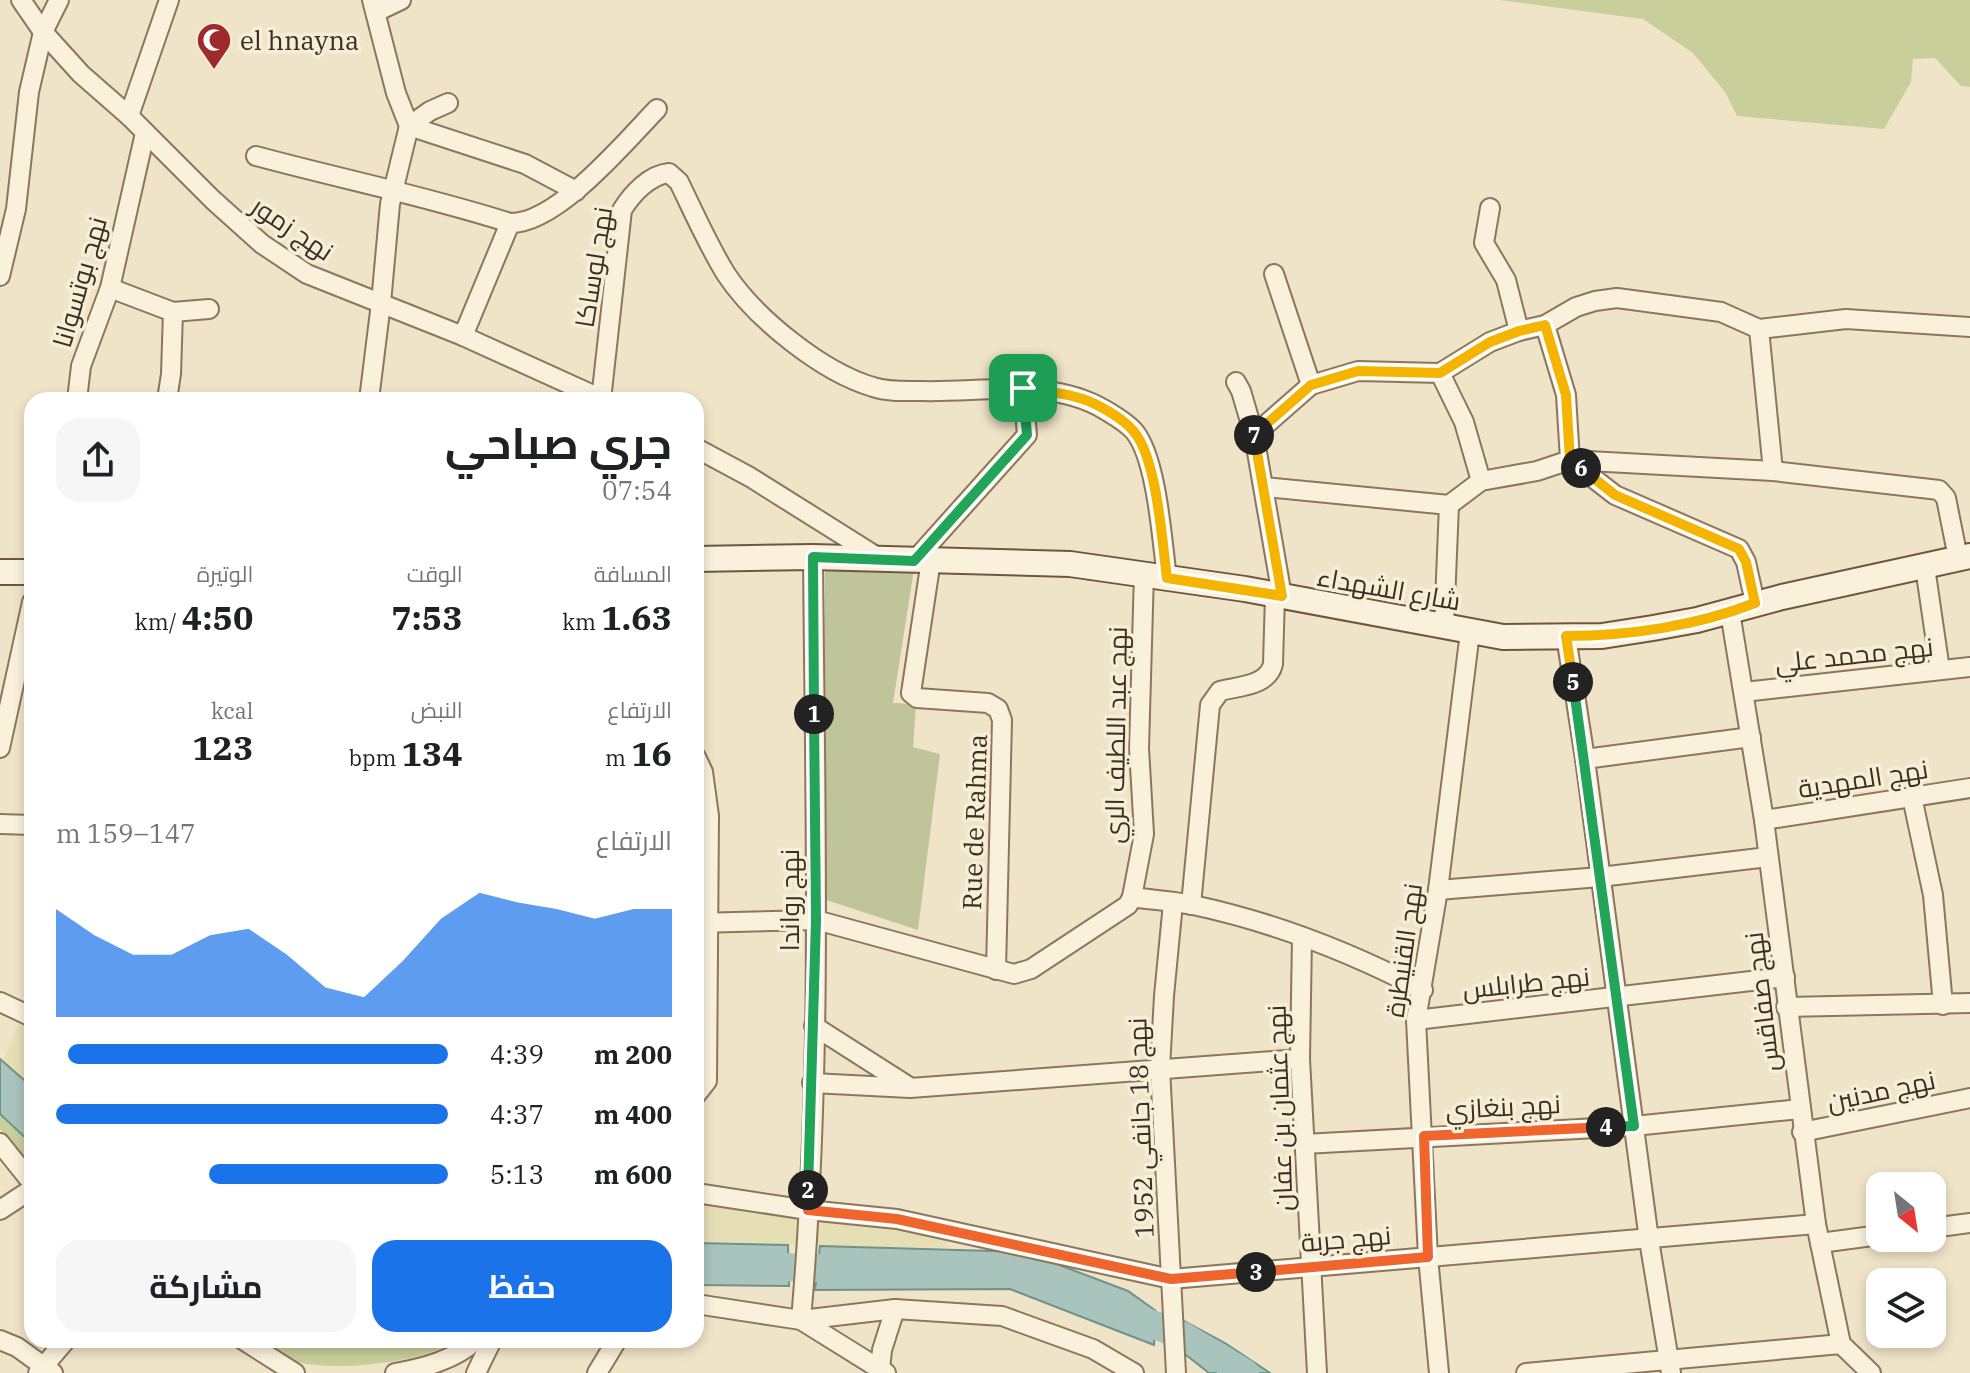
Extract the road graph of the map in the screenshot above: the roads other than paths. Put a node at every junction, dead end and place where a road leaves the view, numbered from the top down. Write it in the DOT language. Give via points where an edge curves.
graph roads {
  1 [pos="21,0"];
  2 [pos="59,0"];
  3 [pos="169,0"];
  4 [pos="401,0"];
  5 [pos="374,6"];
  6 [pos="43,32"];
  7 [pos="448,103"];
  8 [pos="657,109"];
  9 [pos="129,116"];
  10 [pos="409,126"];
  11 [pos="145,133"];
  12 [pos="256,156"];
  13 [pos="392,190"];
  14 [pos="576,191"];
  15 [pos="1490,208"];
  16 [pos="510,223"];
  17 [pos="0,274"];
  18 [pos="1274,274"];
  19 [pos="110,288"];
  20 [pos="381,303"];
  21 [pos="209,309"];
  22 [pos="173,312"];
  23 [pos="1545,325"];
  24 [pos="1970,327"];
  25 [pos="1759,329"];
  26 [pos="1519,331"];
  27 [pos="463,336"];
  28 [pos="1440,373"];
  29 [pos="1236,382"];
  30 [pos="1311,385"];
  31 [pos="1023,388"];
  32 [pos="78,392"];
  33 [pos="168,392"];
  34 [pos="370,392"];
  35 [pos="587,392"];
  36 [pos="603,392"];
  37 [pos="1254,435"];
  38 [pos="704,452"];
  39 [pos="1570,460"];
  40 [pos="1773,471"];
  41 [pos="1481,481"];
  42 [pos="1265,487"];
  43 [pos="1449,505"];
  44 [pos="813,557"];
  45 [pos="1964,557"];
  46 [pos="704,559"];
  47 [pos="882,559"];
  48 [pos="922,561"];
  49 [pos="1925,567"];
  50 [pos="0,572"];
  51 [pos="24,572"];
  52 [pos="1156,576"];
  53 [pos="1279,596"];
  54 [pos="1755,603"];
  55 [pos="1730,612"];
  56 [pos="1444,626"];
  57 [pos="24,632"];
  58 [pos="1470,632"];
  59 [pos="1566,636"];
  60 [pos="1970,667"];
  61 [pos="1940,670"];
  62 [pos="1744,692"];
  63 [pos="6,699"];
  64 [pos="1751,737"];
  65 [pos="0,748"];
  66 [pos="1585,759"];
  67 [pos="1970,788"];
  68 [pos="1912,797"];
  69 [pos="1764,820"];
  70 [pos="0,824"];
  71 [pos="24,825"];
  72 [pos="1768,857"];
  73 [pos="1600,877"];
  74 [pos="1438,890"];
  75 [pos="1132,897"];
  76 [pos="1182,904"];
  77 [pos="816,920"];
  78 [pos="704,924"];
  79 [pos="1302,937"];
  80 [pos="996,970"];
  81 [pos="1785,977"];
  82 [pos="704,987"];
  83 [pos="1423,990"];
  84 [pos="1617,998"];
  85 [pos="0,1002"];
  86 [pos="1970,1003"];
  87 [pos="1943,1005"];
  88 [pos="1786,1007"];
  89 [pos="24,1013"];
  90 [pos="1416,1020"];
  91 [pos="814,1026"];
  92 [pos="1300,1059"];
  93 [pos="1160,1068"];
  94 [pos="812,1083"];
  95 [pos="704,1085"];
  96 [pos="910,1088"];
  97 [pos="1970,1098"];
  98 [pos="1800,1109"];
  99 [pos="1634,1126"];
  100 [pos="1802,1132"];
  101 [pos="1424,1136"];
  102 [pos="0,1143"];
  103 [pos="1304,1144"];
  104 [pos="24,1173"];
  105 [pos="24,1194"];
  106 [pos="704,1194"];
  107 [pos="0,1210"];
  108 [pos="808,1210"];
  109 [pos="1970,1223"];
  110 [pos="1816,1224"];
  111 [pos="1946,1226"];
  112 [pos="1866,1237"];
  113 [pos="1649,1240"];
  114 [pos="1820,1243"];
  115 [pos="1428,1257"];
  116 [pos="1313,1268"];
  117 [pos="1171,1279"];
  118 [pos="704,1305"];
  119 [pos="895,1309"];
  120 [pos="801,1320"];
  121 [pos="0,1340"];
  122 [pos="1841,1344"];
  123 [pos="61,1348"];
  124 [pos="256,1348"];
  125 [pos="466,1348"];
  126 [pos="488,1348"];
  127 [pos="612,1348"];
  128 [pos="1670,1366"];
  129 [pos="1175,1369"];
  130 [pos="45,1371"];
  131 [pos="883,1371"];
  132 [pos="295,1373"];
  133 [pos="395,1373"];
  134 [pos="476,1373"];
  135 [pos="597,1373"];
  136 [pos="1134,1373"];
  137 [pos="1317,1373"];
  138 [pos="1439,1373"];
  139 [pos="1526,1373"];
  140 [pos="1871,1373"];
  1 -- 6 [label="street, نهج زمور"];
  2 -- 6 [label="street"];
  3 -- 9 [label="street"];
  4 -- 5 [label="street"];
  5 -- 10 [label="street"];
  6 -- 9 [label="street, نهج زمور"];
  6 -- 17 [label="street" via="29,92 16,209"];
  7 -- 10 [label="street"];
  8 -- 14 [label="street"];
  9 -- 11 [label="street, نهج زمور"];
  10 -- 13 [label="street"];
  10 -- 14 [label="street" via="525,164"];
  11 -- 19 [label="street, نهج بوتسوانا"];
  11 -- 20 [label="street, نهج زمور" via="262,244 307,274"];
  12 -- 13 [label="street"];
  13 -- 16 [label="street"];
  13 -- 20 [label="street"];
  14 -- 16 [label="street" via="530,221"];
  15 -- 26 [label="street" via="1484,243 1506,280"];
  16 -- 27 [label="street"];
  18 -- 30 [label="street"];
  19 -- 22 [label="street"];
  19 -- 32 [label="street, نهج بوتسوانا" via="87,345"];
  20 -- 27 [label="street, نهج زمور"];
  20 -- 34 [label="street"];
  21 -- 22 [label="street"];
  22 -- 33 [label="street"];
  23 -- 25 [label="street" via="1576,307 1617,298 1721,312"];
  23 -- 26 [label="street"];
  23 -- 39 [label="street" via="1566,395"];
  24 -- 25 [label="street" via="1846,319"];
  25 -- 40 [label="street"];
  26 -- 28 [label="street" via="1474,350"];
  27 -- 35 [label="street, نهج زمور"];
  28 -- 30 [label="street" via="1358,371"];
  28 -- 41 [label="street" via="1464,422"];
  29 -- 37 [label="street"];
  30 -- 37 [label="street"];
  31 -- 36 [label="street, نهج لوساكا" via="896,391 835,372 781,332 739,290 679,182 664,173 650,180 622,210"];
  31 -- 48 [label="street" via="1027,435"];
  31 -- 52 [label="street, نهج لوساكا" via="1094,404 1134,430 1152,478"];
  37 -- 42 [label="street"];
  38 -- 47 [label="street"];
  39 -- 40 [label="street"];
  39 -- 41 [label="street"];
  39 -- 54 [label="street" via="1615,495 1739,549"];
  40 -- 45 [label="street" via="1939,490"];
  41 -- 43 [label="street"];
  42 -- 43 [label="street"];
  42 -- 53 [label="street"];
  43 -- 56 [label="street"];
  44 -- 46 [label="main road, شارع الشهداء"];
  44 -- 47 [label="main road, شارع الشهداء"];
  44 -- 77 [label="street, نهج رواندا"];
  45 -- 49 [label="main road, شارع الشهداء"];
  47 -- 48 [label="main road, شارع الشهداء"];
  48 -- 52 [label="main road, شارع الشهداء" via="1070,564"];
  48 -- 80 [label="street, Rue de Rahma" via="911,693 917,698 988,703 1002,720"];
  49 -- 54 [label="main road, شارع الشهداء"];
  49 -- 61 [label="street"];
  50 -- 51 [label="main road"];
  52 -- 53 [label="main road, شارع الشهداء"];
  52 -- 75 [label="street, نهج عبد اللطيف الري" via="1139,734 1144,834"];
  53 -- 56 [label="main road, شارع الشهداء"];
  53 -- 76 [label="street, نهج 18 جانفي 1952" via="1270,675 1220,691 1210,705"];
  54 -- 55 [label="main road, شارع الشهداء"];
  55 -- 59 [label="main road, شارع الشهداء" via="1602,636"];
  55 -- 62 [label="street, نهج صفاقس"];
  56 -- 58 [label="main road, شارع الشهداء"];
  57 -- 63 [label="street"];
  58 -- 59 [label="main road, شارع الشهداء"];
  58 -- 74 [label="street, نهح القنيطرة"];
  59 -- 66 [label="street"];
  60 -- 61 [label="street, نهج محمد علي"];
  61 -- 62 [label="street, نهج محمد علي"];
  62 -- 64 [label="street, نهج صفاقس"];
  63 -- 65 [label="street"];
  64 -- 66 [label="street"];
  64 -- 69 [label="street, نهج صفاقس"];
  66 -- 73 [label="street"];
  67 -- 68 [label="street, نهج المهدية"];
  68 -- 69 [label="street, نهج المهدية"];
  68 -- 87 [label="street" via="1933,895"];
  69 -- 72 [label="street, نهج صفاقس"];
  70 -- 71 [label="street"];
  72 -- 73 [label="street"];
  72 -- 81 [label="street, نهج صفاقس"];
  73 -- 74 [label="street"];
  73 -- 84 [label="street"];
  74 -- 83 [label="street, نهح القنيطرة"];
  75 -- 76 [label="street"];
  75 -- 80 [label="street" via="1128,905 1031,969 1014,974"];
  76 -- 79 [label="street"];
  76 -- 93 [label="street, نهج 18 جانفي 1952" via="1164,996"];
  77 -- 78 [label="street"];
  77 -- 80 [label="street"];
  77 -- 91 [label="street, نهج رواندا"];
  79 -- 83 [label="street"];
  79 -- 92 [label="street, نهج عثمان بن عفان"];
  81 -- 84 [label="street, نهج طرابلس"];
  81 -- 88 [label="street, نهج صفاقس"];
  82 -- 95 [label="street"];
  83 -- 90 [label="street, نهح القنيطرة"];
  84 -- 90 [label="street, نهج طرابلس"];
  84 -- 99 [label="street"];
  85 -- 89 [label="street"];
  86 -- 87 [label="street"];
  87 -- 88 [label="street"];
  88 -- 98 [label="street, نهج صفاقس"];
  90 -- 101 [label="street, نهح القنيطرة"];
  91 -- 94 [label="street, نهج رواندا"];
  91 -- 96 [label="street"];
  92 -- 93 [label="street"];
  92 -- 103 [label="street, نهج عثمان بن عفان"];
  93 -- 96 [label="street"];
  93 -- 117 [label="street, نهج 18 جانفي 1952"];
  94 -- 96 [label="street"];
  94 -- 108 [label="street, نهج رواندا"];
  97 -- 100 [label="street, نهج مدنين"];
  98 -- 99 [label="street, نهج بنغازي"];
  98 -- 100 [label="street, نهج صفاقس"];
  99 -- 101 [label="street, نهج بنغازي"];
  99 -- 113 [label="street"];
  100 -- 110 [label="street, نهج صفاقس"];
  101 -- 103 [label="street, نهج بنغازي"];
  101 -- 115 [label="street, نهح القنيطرة"];
  102 -- 104 [label="street"];
  103 -- 116 [label="street, نهج عثمان بن عفان"];
  105 -- 107 [label="street"];
  106 -- 108 [label="street, نهج جربة"];
  108 -- 117 [label="street, نهج جربة" via="897,1219"];
  108 -- 120 [label="street, نهج رواندا"];
  109 -- 111 [label="street"];
  110 -- 113 [label="street, نهج جربة"];
  110 -- 114 [label="street, نهج صفاقس"];
  112 -- 114 [label="street"];
  113 -- 115 [label="street, نهج جربة"];
  113 -- 128 [label="street"];
  114 -- 122 [label="street, نهج صفاقس"];
  115 -- 116 [label="street, نهج جربة"];
  115 -- 138 [label="street, نهح القنيطرة"];
  116 -- 117 [label="street, نهج جربة"];
  116 -- 137 [label="street, نهج عثمان بن عفان"];
  117 -- 129 [label="street, نهج 18 جانفي 1952"];
  118 -- 120 [label="street"];
  119 -- 120 [label="street"];
  119 -- 131 [label="street" via="882,1350"];
  119 -- 136 [label="street" via="1002,1316 1093,1349"];
  120 -- 131 [label="street"];
  121 -- 130 [label="street"];
  122 -- 128 [label="street"];
  122 -- 140 [label="street"];
  123 -- 130 [label="street"];
  124 -- 132 [label="street"];
  125 -- 133 [label="street" via="438,1363"];
  126 -- 134 [label="street"];
  127 -- 135 [label="street"];
  128 -- 139 [label="street"];
}
